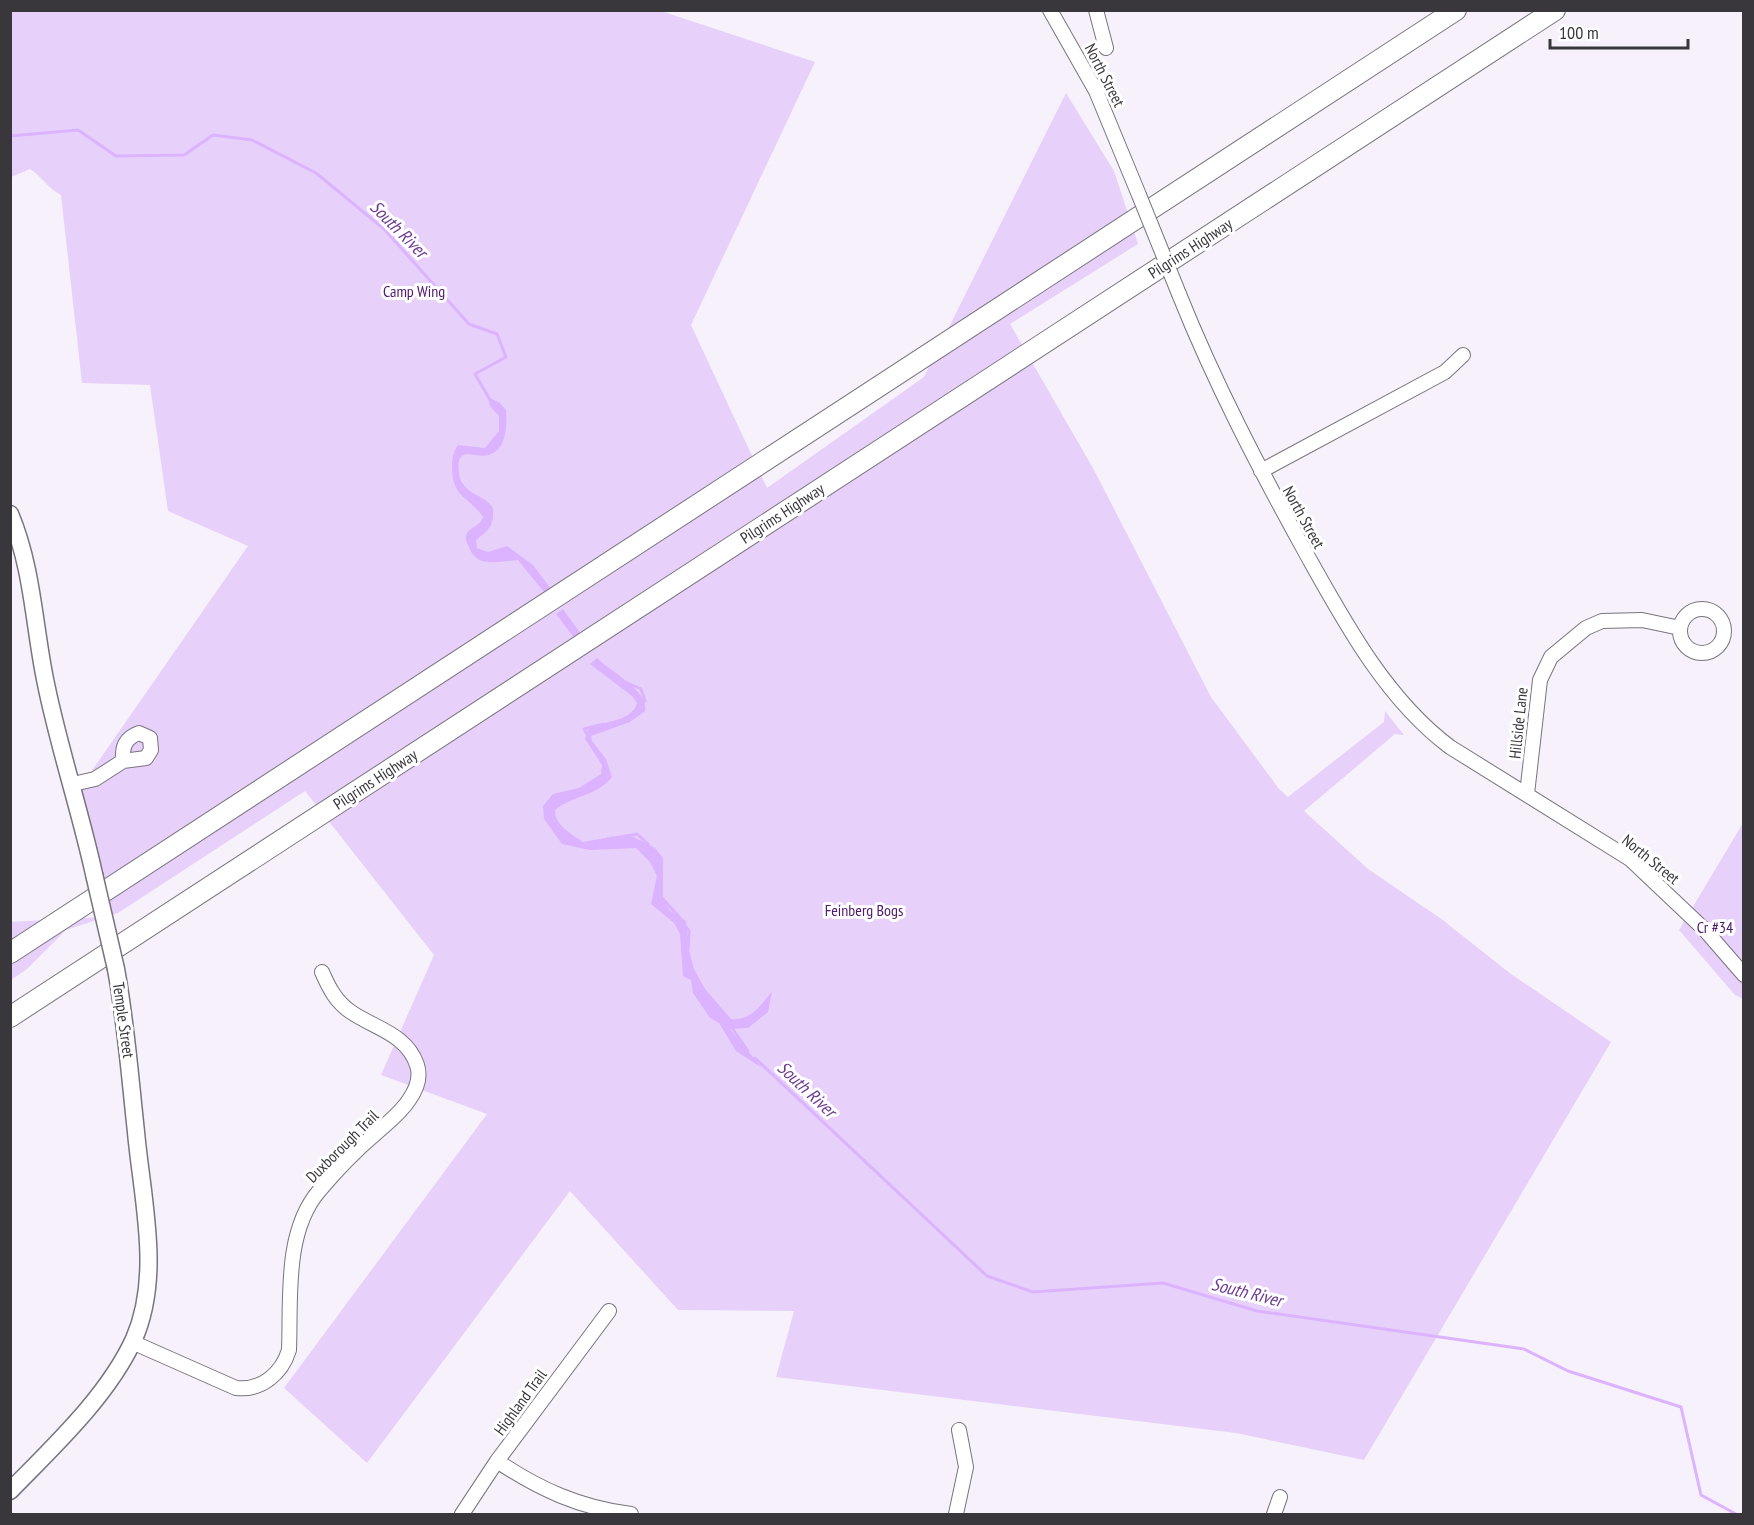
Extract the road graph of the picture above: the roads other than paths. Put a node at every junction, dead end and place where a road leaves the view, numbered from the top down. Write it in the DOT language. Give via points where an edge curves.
graph roads {
  1 [pos="1050,10"];
  2 [pos="1096,10"];
  3 [pos="1456,10"];
  4 [pos="1555,10"];
  5 [pos="1106,48"];
  6 [pos="1463,356"];
  7 [pos="1261,471"];
  8 [pos="10,514"];
  9 [pos="1680,628"];
  10 [pos="123,761"];
  11 [pos="73,784"];
  12 [pos="1527,794"];
  13 [pos="10,953"];
  14 [pos="1741,970"];
  15 [pos="322,972"];
  16 [pos="10,1017"];
  17 [pos="609,1311"];
  18 [pos="132,1342"];
  19 [pos="959,1430"];
  20 [pos="497,1461"];
  21 [pos="10,1491"];
  22 [pos="1280,1497"];
  23 [pos="462,1515"];
  24 [pos="631,1515"];
  25 [pos="956,1515"];
  26 [pos="1274,1515"];
  1 -- 7 [label="street, North Street, bridge" via="1096,91 1209,367"];
  2 -- 5 [label="street"];
  3 -- 13 [label="highway"];
  4 -- 16 [label="highway, Pilgrims Highway"];
  6 -- 7 [label="street" via="1445,372"];
  7 -- 12 [label="street, North Street" via="1347,625 1408,707 1450,747"];
  8 -- 11 [label="main road, Temple Street" via="34,603 52,711"];
  9 -- 12 [label="street, Hillside Lane" via="1642,620 1602,621 1586,628 1551,657 1540,680"];
  10 -- 11 [label="street" via="95,779"];
  11 -- 18 [label="main road, Temple Street, bridge" via="116,969 129,1054 148,1255 146,1298"];
  12 -- 14 [label="street, North Street" via="1630,859"];
  15 -- 18 [label="street, Duxborough Trail" via="342,1005 407,1047 418,1072 414,1091 399,1113 334,1175 305,1214 294,1256 285,1362 262,1383 236,1388"];
  17 -- 20 [label="street, Highland Trail"];
  18 -- 21 [label="main road, Temple Street" via="86,1410"];
  19 -- 25 [label="street" via="966,1467"];
  20 -- 23 [label="street, Highland Trail"];
  20 -- 24 [label="street" via="562,1498"];
  22 -- 26 [label="street"];
}
